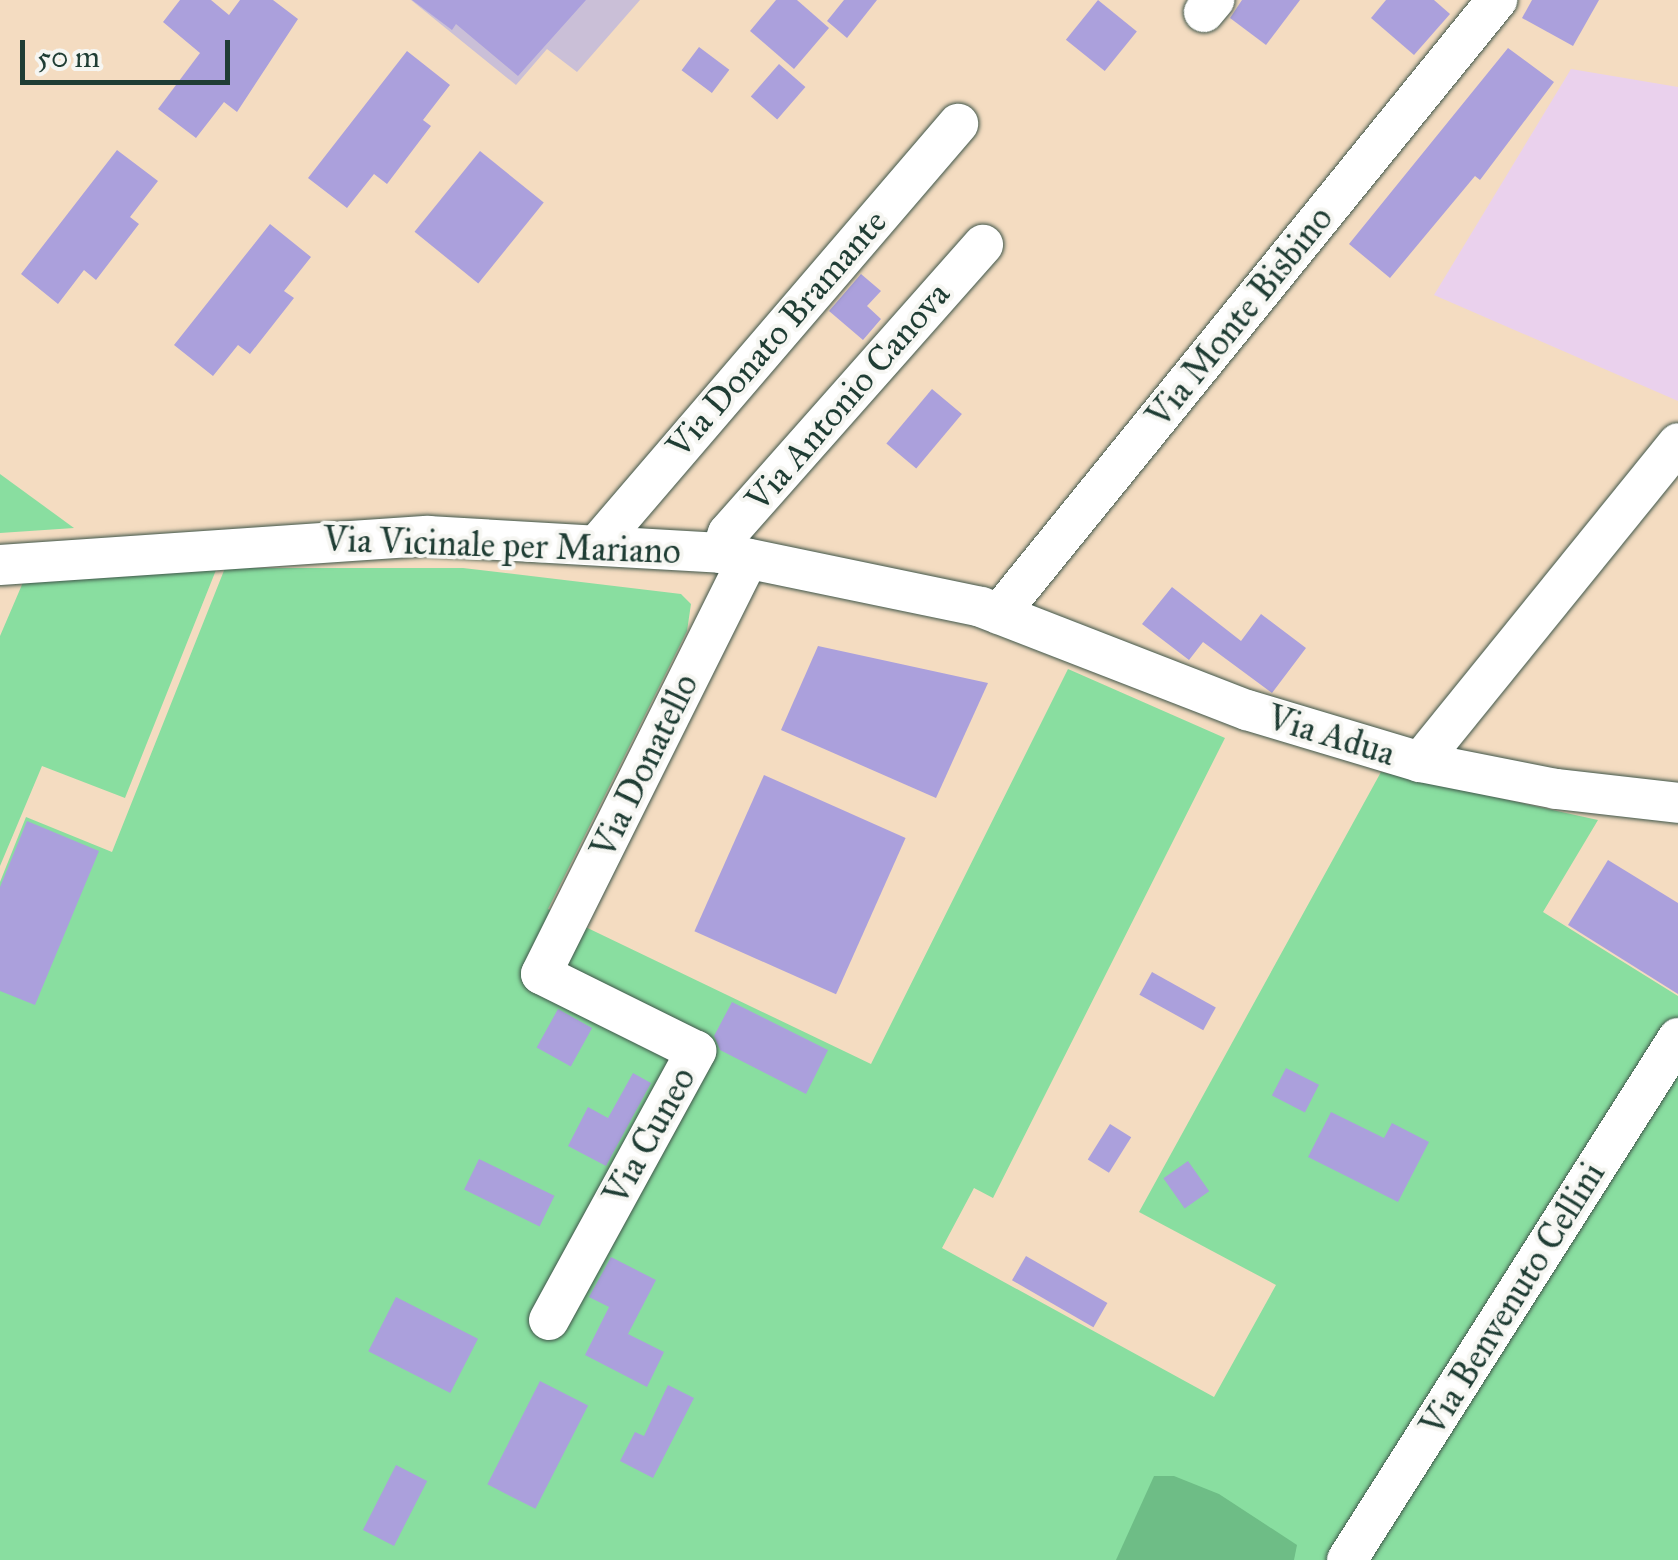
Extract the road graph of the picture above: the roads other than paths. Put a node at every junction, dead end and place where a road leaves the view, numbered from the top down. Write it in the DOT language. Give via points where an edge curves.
graph roads {
  1 [pos="1478,7"];
  2 [pos="958,124"];
  3 [pos="983,245"];
  4 [pos="1678,442"];
  5 [pos="596,544"];
  6 [pos="734,556"];
  7 [pos="0,565"];
  8 [pos="999,614"];
  9 [pos="1420,762"];
  10 [pos="1678,803"];
  11 [pos="541,974"];
  12 [pos="1678,1038"];
  13 [pos="549,1320"];
  14 [pos="1347,1560"];
  1 -- 8 [label="street, Via Monte Bisbino"];
  2 -- 5 [label="street, Via Donato Bramante"];
  3 -- 6 [label="street, Via Antonio Canova" via="728,533"];
  4 -- 9 [label="street"];
  5 -- 6 [label="street, Via Vicinale per Mariano"];
  5 -- 7 [label="street, Via Vicinale per Mariano" via="428,536"];
  6 -- 8 [label="street, Via Vicinale per Mariano"];
  6 -- 11 [label="street, Via Donatello"];
  8 -- 9 [label="street, Via Adua" via="1247,710"];
  9 -- 10 [label="street, Via Adua" via="1556,789"];
  11 -- 13 [label="street, Via Cuneo" via="696,1051"];
  12 -- 14 [label="street, Via Benvenuto Cellini"];
}
